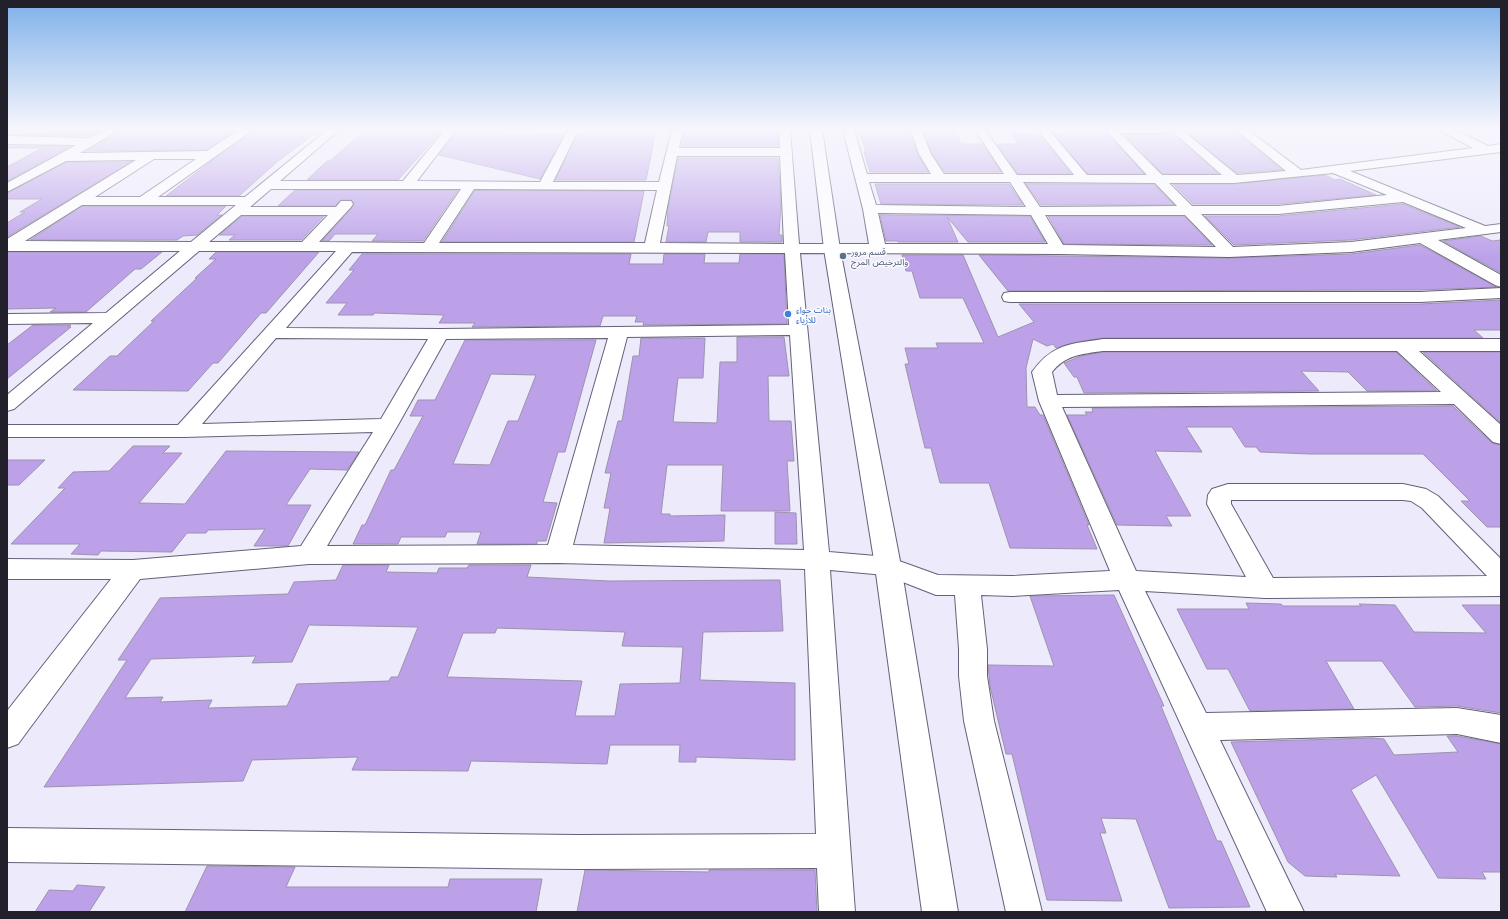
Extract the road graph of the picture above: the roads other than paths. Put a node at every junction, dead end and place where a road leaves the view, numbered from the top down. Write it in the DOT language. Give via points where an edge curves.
graph roads {
  1 [pos="34,173"];
  2 [pos="124,173"];
  3 [pos="183,173"];
  4 [pos="282,173"];
  5 [pos="417,173"];
  6 [pos="551,173"];
  7 [pos="668,173"];
  8 [pos="787,173"];
  9 [pos="822,173"];
  10 [pos="861,173"];
  11 [pos="937,173"];
  12 [pos="1010,173"];
  13 [pos="1079,173"];
  14 [pos="1154,173"];
  15 [pos="1227,173"];
  16 [pos="1306,173"];
  17 [pos="1345,173"];
  18 [pos="1298,174"];
  19 [pos="863,178"];
  20 [pos="940,178"];
  21 [pos="1014,178"];
  22 [pos="1084,179"];
  23 [pos="1234,179"];
  24 [pos="1161,180"];
  25 [pos="267,185"];
  26 [pos="364,185"];
  27 [pos="407,185"];
  28 [pos="545,185"];
  29 [pos="470,186"];
  30 [pos="666,186"];
  31 [pos="7,188"];
  32 [pos="1402,198"];
  33 [pos="78,201"];
  34 [pos="143,201"];
  35 [pos="243,206"];
  36 [pos="870,209"];
  37 [pos="1190,210"];
  38 [pos="340,211"];
  39 [pos="1036,211"];
  40 [pos="1494,230"];
  41 [pos="1424,239"];
  42 [pos="7,246"];
  43 [pos="307,246"];
  44 [pos="429,246"];
  45 [pos="348,247"];
  46 [pos="192,248"];
  47 [pos="651,248"];
  48 [pos="792,248"];
  49 [pos="832,249"];
  50 [pos="878,249"];
  51 [pos="1058,249"];
  52 [pos="1229,252"];
  53 [pos="1501,282"];
  54 [pos="1501,293"];
  55 [pos="1010,297"];
  56 [pos="109,318"];
  57 [pos="7,319"];
  58 [pos="799,330"];
  59 [pos="619,332"];
  60 [pos="273,333"];
  61 [pos="440,334"];
  62 [pos="1401,344"];
  63 [pos="1501,345"];
  64 [pos="1458,398"];
  65 [pos="1049,401"];
  66 [pos="7,405"];
  67 [pos="388,426"];
  68 [pos="7,431"];
  69 [pos="184,431"];
  70 [pos="1501,437"];
  71 [pos="558,554"];
  72 [pos="309,555"];
  73 [pos="817,560"];
  74 [pos="888,566"];
  75 [pos="7,569"];
  76 [pos="133,570"];
  77 [pos="1501,575"];
  78 [pos="1127,580"];
  79 [pos="968,585"];
  80 [pos="1501,586"];
  81 [pos="1265,588"];
  82 [pos="1197,727"];
  83 [pos="1501,729"];
  84 [pos="7,734"];
  85 [pos="7,845"];
  86 [pos="833,851"];
  87 [pos="837,912"];
  88 [pos="940,912"];
  89 [pos="1024,912"];
  90 [pos="1286,912"];
  1 -- 31 [label="street"];
  2 -- 33 [label="street"];
  3 -- 34 [label="street"];
  4 -- 25 [label="street"];
  5 -- 27 [label="street"];
  6 -- 28 [label="street"];
  7 -- 30 [label="street"];
  8 -- 48 [label="street"];
  9 -- 49 [label="street"];
  10 -- 19 [label="street"];
  11 -- 20 [label="street"];
  12 -- 21 [label="street"];
  13 -- 22 [label="street"];
  14 -- 24 [label="street"];
  15 -- 23 [label="street"];
  16 -- 18 [label="street"];
  17 -- 32 [label="street"];
  18 -- 23 [label="street"];
  19 -- 20 [label="street"];
  19 -- 36 [label="street"];
  20 -- 21 [label="street"];
  21 -- 22 [label="street"];
  21 -- 39 [label="street"];
  22 -- 24 [label="street"];
  23 -- 24 [label="street"];
  24 -- 37 [label="street"];
  25 -- 26 [label="street"];
  25 -- 35 [label="street"];
  26 -- 27 [label="street"];
  26 -- 38 [label="street"];
  27 -- 29 [label="street"];
  28 -- 29 [label="street"];
  28 -- 30 [label="street"];
  29 -- 44 [label="street"];
  30 -- 47 [label="street"];
  32 -- 37 [label="street" via="1278,210"];
  32 -- 40 [label="street"];
  33 -- 34 [label="street"];
  33 -- 42 [label="street"];
  34 -- 35 [label="street"];
  35 -- 38 [label="street"];
  35 -- 46 [label="street"];
  36 -- 39 [label="street"];
  36 -- 50 [label="street"];
  37 -- 39 [label="street"];
  37 -- 52 [label="street"];
  38 -- 43 [label="street"];
  39 -- 51 [label="street"];
  40 -- 41 [label="street"];
  41 -- 52 [label="street" via="1351,247"];
  41 -- 53 [label="street"];
  42 -- 46 [label="street"];
  43 -- 45 [label="street"];
  43 -- 46 [label="street"];
  44 -- 45 [label="street"];
  44 -- 47 [label="street"];
  45 -- 60 [label="street"];
  46 -- 56 [label="street"];
  47 -- 48 [label="street"];
  48 -- 49 [label="street"];
  48 -- 58 [label="street"];
  49 -- 50 [label="street"];
  49 -- 74 [label="street"];
  50 -- 51 [label="street"];
  51 -- 52 [label="street"];
  54 -- 55 [label="street" via="1420,297"];
  56 -- 57 [label="street"];
  56 -- 66 [label="street"];
  58 -- 59 [label="street"];
  58 -- 73 [label="street"];
  59 -- 61 [label="street"];
  59 -- 71 [label="street"];
  60 -- 61 [label="street"];
  60 -- 69 [label="street"];
  61 -- 67 [label="street"];
  62 -- 63 [label="street"];
  62 -- 64 [label="street"];
  62 -- 65 [label="street" via="1103,345 1069,350 1052,359 1042,372"];
  64 -- 65 [label="street"];
  64 -- 70 [label="street"];
  65 -- 78 [label="street"];
  67 -- 69 [label="street"];
  67 -- 72 [label="street"];
  68 -- 69 [label="street"];
  71 -- 72 [label="street"];
  71 -- 73 [label="street"];
  72 -- 76 [label="street"];
  73 -- 74 [label="street"];
  73 -- 86 [label="street"];
  74 -- 79 [label="street" via="936,584"];
  74 -- 88 [label="street"];
  75 -- 76 [label="street"];
  76 -- 84 [label="street"];
  77 -- 81 [label="street" via="1430,502 1418,495 1403,492 1228,492 1220,495 1219,504"];
  78 -- 79 [label="street" via="1012,586"];
  78 -- 81 [label="street"];
  78 -- 82 [label="street"];
  79 -- 89 [label="street" via="973,676 979,721"];
  80 -- 81 [label="street"];
  82 -- 83 [label="street" via="1457,721"];
  82 -- 90 [label="street"];
  85 -- 86 [label="street" via="578,852"];
  86 -- 87 [label="street"];
}
